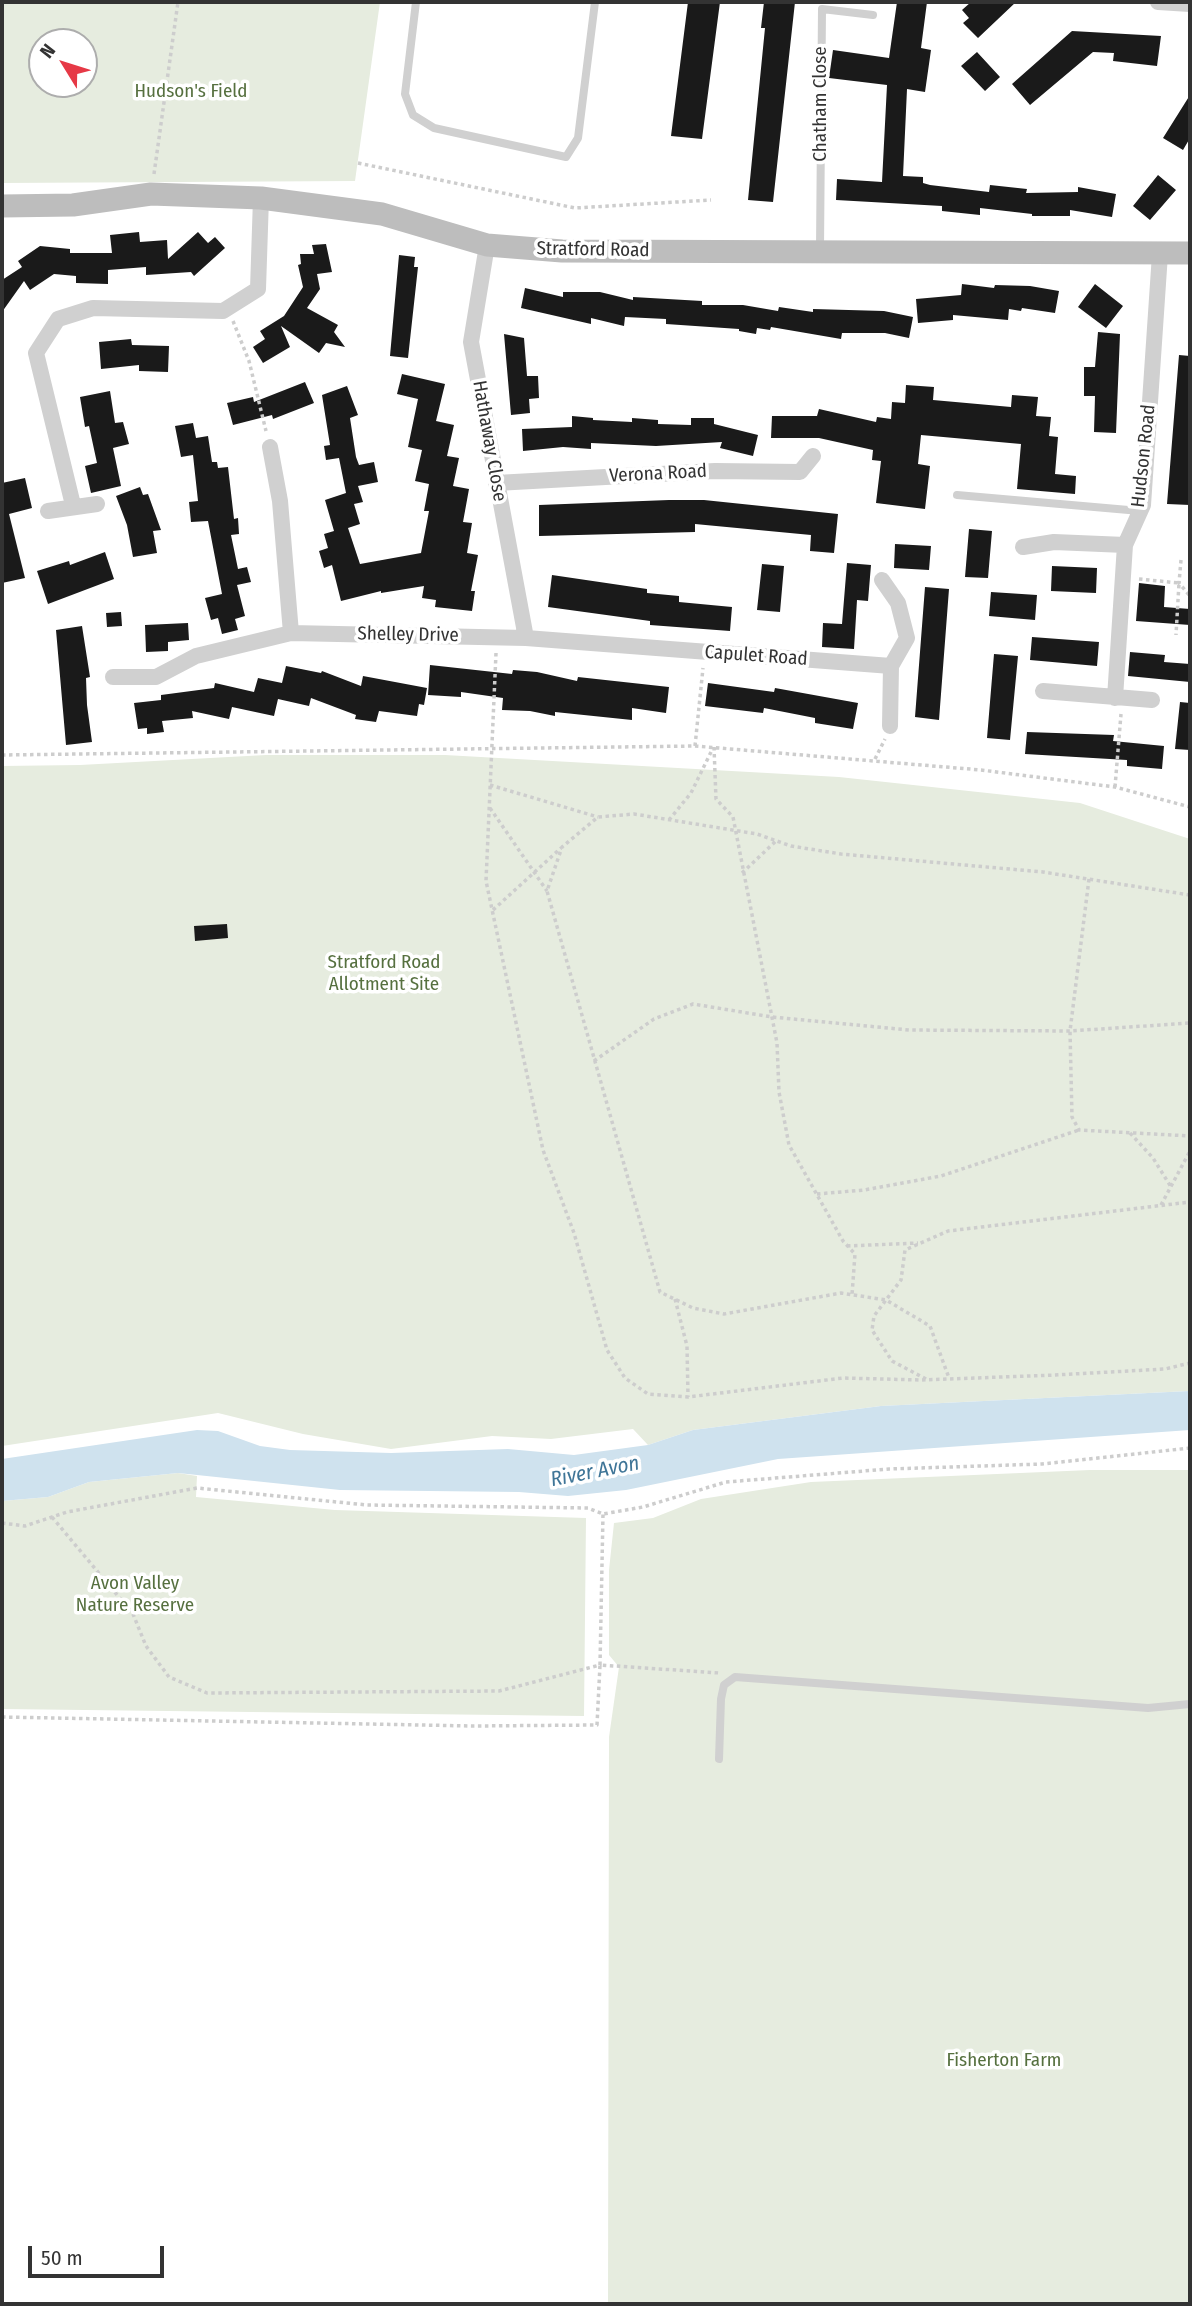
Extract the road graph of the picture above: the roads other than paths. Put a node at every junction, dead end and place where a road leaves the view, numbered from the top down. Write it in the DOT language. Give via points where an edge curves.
graph roads {
  1 [pos="416,2"];
  2 [pos="595,2"];
  3 [pos="1158,2"];
  4 [pos="1190,4"];
  5 [pos="873,15"];
  6 [pos="261,198"];
  7 [pos="2,206"];
  8 [pos="487,245"];
  9 [pos="820,250"];
  10 [pos="1190,253"];
  11 [pos="1160,254"];
  12 [pos="270,447"];
  13 [pos="813,456"];
  14 [pos="496,483"];
  15 [pos="957,495"];
  16 [pos="73,505"];
  17 [pos="97,505"];
  18 [pos="48,511"];
  19 [pos="1140,511"];
  20 [pos="1125,545"];
  21 [pos="1023,547"];
  22 [pos="882,580"];
  23 [pos="291,633"];
  24 [pos="526,638"];
  25 [pos="891,666"];
  26 [pos="113,677"];
  27 [pos="1043,691"];
  28 [pos="1119,698"];
  29 [pos="1152,700"];
  30 [pos="890,726"];
  31 [pos="1190,1704"];
  32 [pos="719,1759"];
  1 -- 2 [label="lane" via="405,94 413,116 434,128 566,157 578,138"];
  3 -- 4 [label="street"];
  5 -- 9 [label="lane, Chatham Close" via="822,9"];
  6 -- 7 [label="street, Stratford Road" via="151,194 73,205"];
  6 -- 8 [label="street, Stratford Road" via="382,214"];
  6 -- 16 [label="street" via="258,289 223,311 93,307 58,319 36,353"];
  8 -- 9 [label="street, Stratford Road" via="562,251"];
  8 -- 14 [label="street, Hathaway Close" via="471,342"];
  9 -- 11 [label="street, Stratford Road"];
  10 -- 11 [label="street, Stratford Road"];
  11 -- 19 [label="street, Hudson Road"];
  12 -- 23 [label="street" via="280,501"];
  13 -- 14 [label="street, Verona Road" via="800,472 715,471"];
  14 -- 24 [label="street, Hathaway Close"];
  15 -- 19 [label="lane"];
  16 -- 17 [label="street"];
  16 -- 18 [label="street"];
  19 -- 20 [label="street, Hudson Road"];
  20 -- 21 [label="street" via="1054,542"];
  20 -- 28 [label="street, Hudson Road"];
  22 -- 25 [label="street" via="898,603 907,638"];
  23 -- 24 [label="street, Shelley Drive"];
  23 -- 26 [label="street, Shelley Drive" via="196,656 156,677"];
  24 -- 25 [label="street, Capulet Road"];
  25 -- 30 [label="street"];
  27 -- 28 [label="street"];
  28 -- 29 [label="street"];
  31 -- 32 [label="lane" via="1148,1708 735,1677 724,1685 721,1699"];
}
